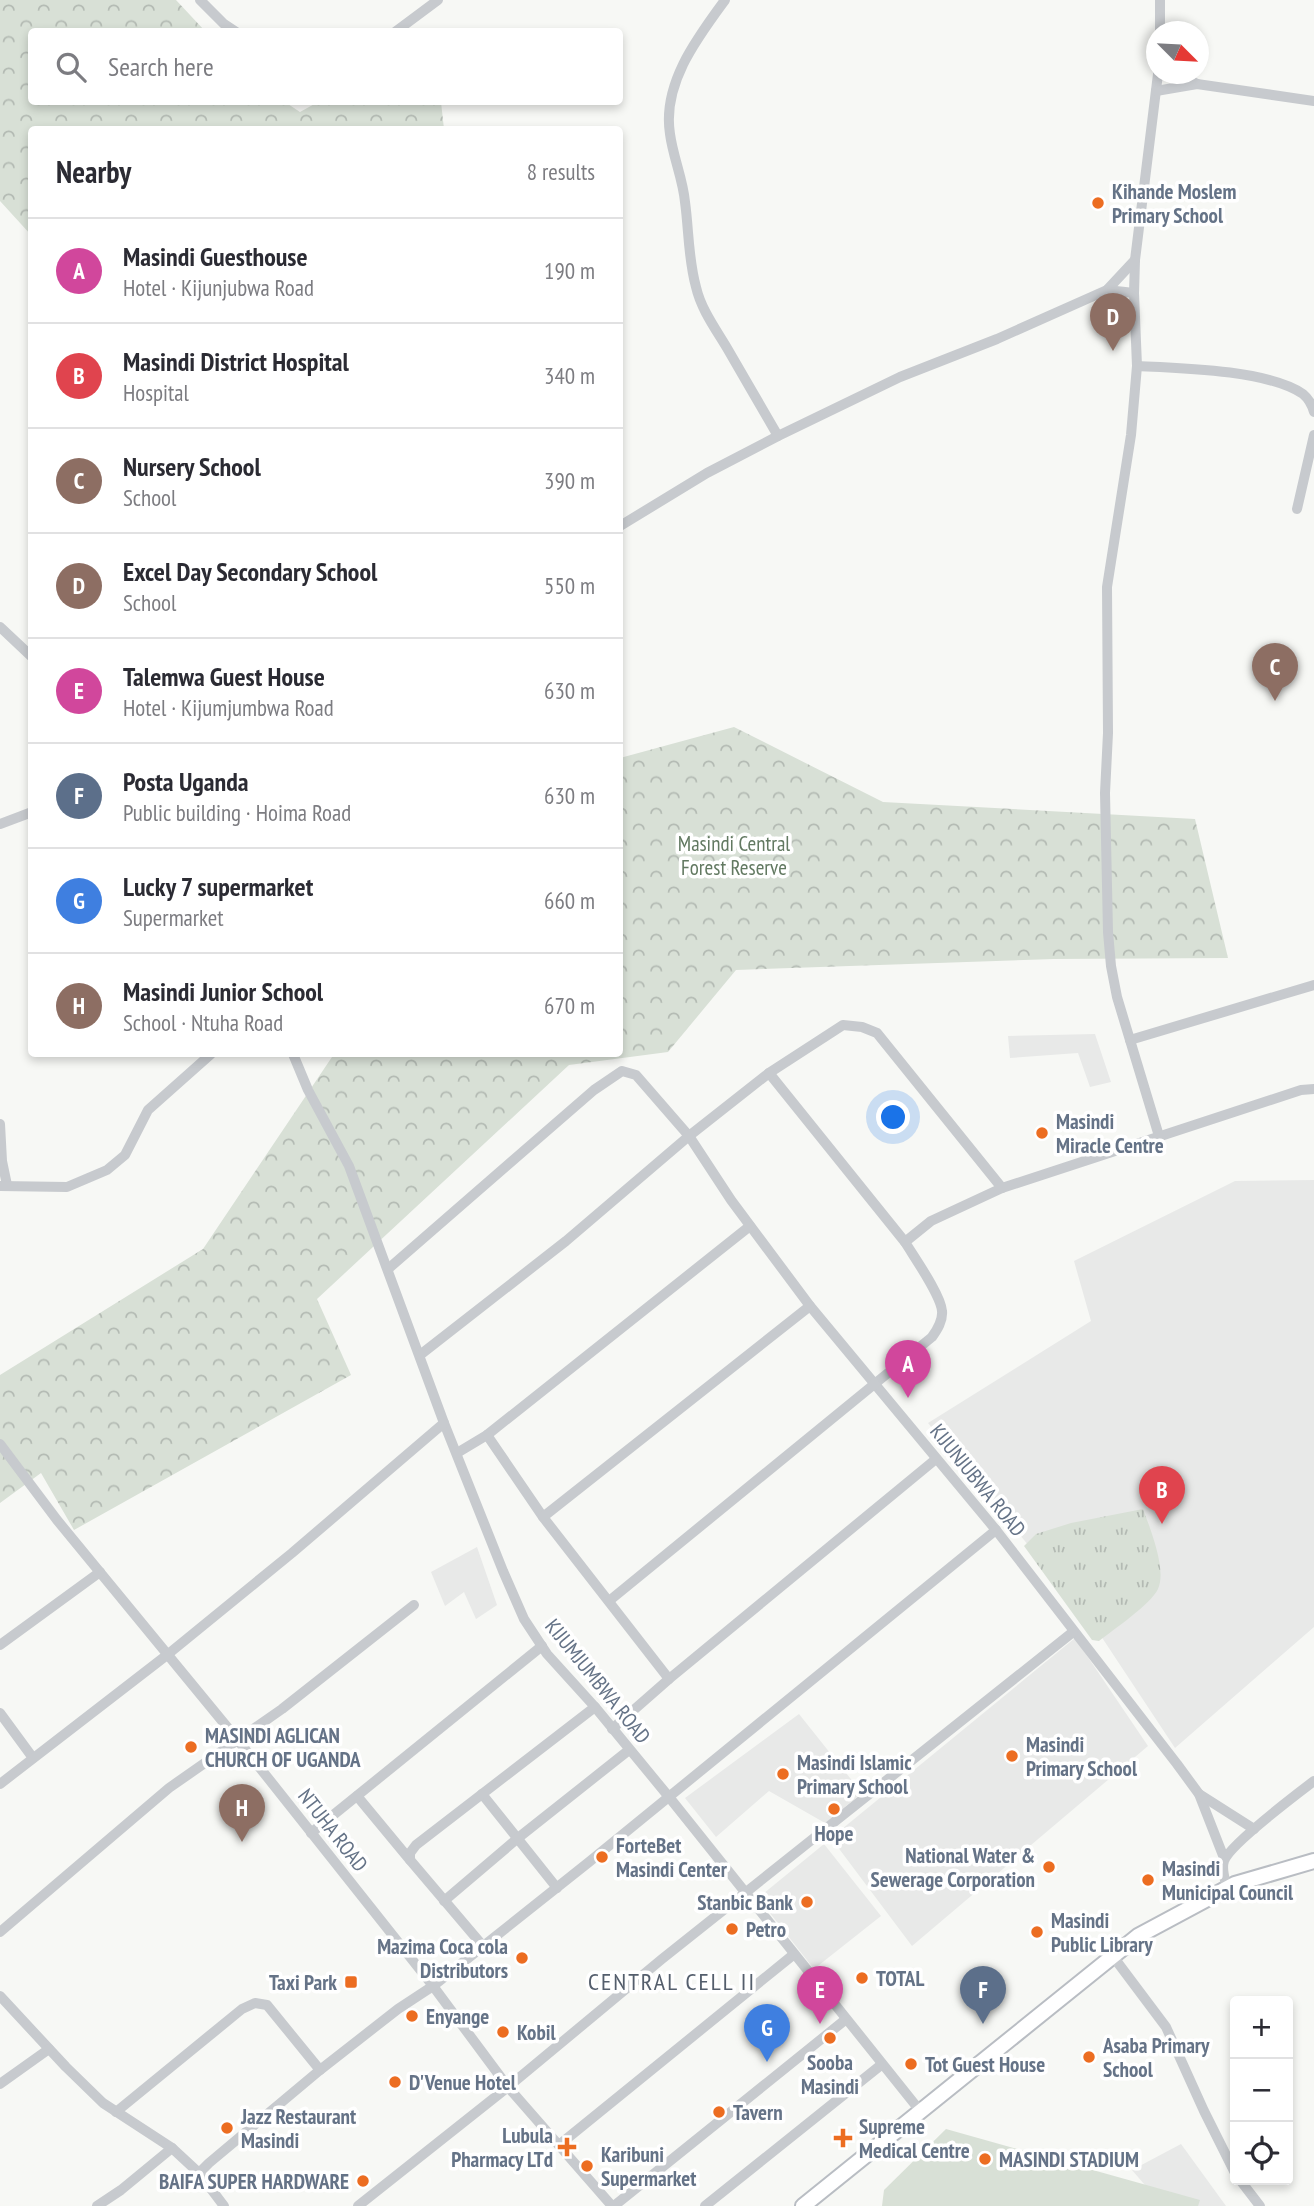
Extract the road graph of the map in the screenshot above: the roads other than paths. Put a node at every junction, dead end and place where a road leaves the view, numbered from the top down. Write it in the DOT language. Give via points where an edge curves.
graph roads {
  1 [pos="200,0"];
  2 [pos="438,0"];
  3 [pos="725,0"];
  4 [pos="1160,0"];
  5 [pos="1160,21"];
  6 [pos="230,28"];
  7 [pos="400,28"];
  8 [pos="1157,84"];
  9 [pos="1197,84"];
  10 [pos="1156,91"];
  11 [pos="1314,101"];
  12 [pos="1135,260"];
  13 [pos="1107,290"];
  14 [pos="1133,293"];
  15 [pos="1137,366"];
  16 [pos="1314,412"];
  17 [pos="1314,435"];
  18 [pos="778,436"];
  19 [pos="1297,509"];
  20 [pos="623,524"];
  21 [pos="0,627"];
  22 [pos="28,653"];
  23 [pos="28,814"];
  24 [pos="0,824"];
  25 [pos="1314,985"];
  26 [pos="1130,1040"];
  27 [pos="208,1057"];
  28 [pos="294,1057"];
  29 [pos="769,1073"];
  30 [pos="1314,1088"];
  31 [pos="0,1124"];
  32 [pos="689,1136"];
  33 [pos="1159,1136"];
  34 [pos="4,1185"];
  35 [pos="1002,1188"];
  36 [pos="750,1226"];
  37 [pos="905,1242"];
  38 [pos="388,1269"];
  39 [pos="810,1306"];
  40 [pos="420,1355"];
  41 [pos="874,1385"];
  42 [pos="444,1423"];
  43 [pos="487,1435"];
  44 [pos="0,1444"];
  45 [pos="457,1453"];
  46 [pos="936,1459"];
  47 [pos="543,1517"];
  48 [pos="996,1530"];
  49 [pos="100,1572"];
  50 [pos="609,1601"];
  51 [pos="414,1605"];
  52 [pos="1073,1632"];
  53 [pos="0,1645"];
  54 [pos="542,1646"];
  55 [pos="167,1655"];
  56 [pos="669,1679"];
  57 [pos="595,1707"];
  58 [pos="0,1713"];
  59 [pos="612,1729"];
  60 [pos="237,1739"];
  61 [pos="629,1750"];
  62 [pos="33,1758"];
  63 [pos="1314,1781"];
  64 [pos="0,1784"];
  65 [pos="482,1794"];
  66 [pos="1199,1794"];
  67 [pos="357,1796"];
  68 [pos="669,1797"];
  69 [pos="1254,1829"];
  70 [pos="311,1833"];
  71 [pos="518,1838"];
  72 [pos="1224,1858"];
  73 [pos="410,1860"];
  74 [pos="1314,1861"];
  75 [pos="557,1888"];
  76 [pos="1227,1888"];
  77 [pos="745,1894"];
  78 [pos="444,1901"];
  79 [pos="0,1932"];
  80 [pos="483,1946"];
  81 [pos="793,1955"];
  82 [pos="1112,1955"];
  83 [pos="433,1986"];
  84 [pos="0,1996"];
  85 [pos="845,2020"];
  86 [pos="49,2049"];
  87 [pos="881,2065"];
  88 [pos="320,2070"];
  89 [pos="0,2084"];
  90 [pos="508,2087"];
  91 [pos="116,2112"];
  92 [pos="921,2112"];
  93 [pos="558,2145"];
  94 [pos="172,2148"];
  95 [pos="1230,2163"];
  96 [pos="199,2173"];
  97 [pos="1244,2185"];
  98 [pos="97,2206"];
  99 [pos="224,2206"];
  100 [pos="358,2206"];
  101 [pos="613,2206"];
  102 [pos="705,2206"];
  103 [pos="803,2206"];
  104 [pos="1260,2206"];
  1 -- 6 [label="street"];
  2 -- 7 [label="street"];
  3 -- 18 [label="street" via="677,79 668,119 670,138 680,173 699,297"];
  4 -- 5 [label="street"];
  8 -- 10 [label="street"];
  9 -- 10 [label="street"];
  9 -- 11 [label="street"];
  10 -- 12 [label="street"];
  12 -- 13 [label="street"];
  12 -- 14 [label="street"];
  13 -- 14 [label="street"];
  13 -- 18 [label="street" via="900,377"];
  14 -- 15 [label="street"];
  15 -- 16 [label="street" via="1263,379 1303,394"];
  15 -- 26 [label="street" via="1107,587 1108,932 1116,997"];
  17 -- 19 [label="street"];
  18 -- 20 [label="street"];
  21 -- 22 [label="street"];
  23 -- 24 [label="street"];
  25 -- 26 [label="street"];
  26 -- 33 [label="street"];
  27 -- 34 [label="street" via="148,1110 117,1164 67,1187"];
  28 -- 38 [label="street, KIJUMJUMBWA ROAD" via="349,1166"];
  29 -- 32 [label="street"];
  29 -- 35 [label="street" via="843,1025 877,1033"];
  29 -- 37 [label="street"];
  30 -- 33 [label="street"];
  31 -- 34 [label="street"];
  32 -- 36 [label="street, KIJUNJUBWA ROAD"];
  32 -- 38 [label="street, KIJUNJUBWA ROAD" via="631,1072 621,1071"];
  32 -- 40 [label="street" via="566,1241"];
  33 -- 35 [label="street"];
  35 -- 37 [label="street" via="931,1221"];
  36 -- 39 [label="street, KIJUNJUBWA ROAD"];
  36 -- 43 [label="street"];
  37 -- 41 [label="street" via="942,1310 940,1325 932,1338"];
  38 -- 40 [label="street, KIJUMJUMBWA ROAD"];
  39 -- 41 [label="street, KIJUNJUBWA ROAD"];
  39 -- 47 [label="street"];
  40 -- 42 [label="street, KIJUMJUMBWA ROAD"];
  41 -- 46 [label="street, KIJUNJUBWA ROAD"];
  41 -- 50 [label="street"];
  42 -- 45 [label="street, KIJUMJUMBWA ROAD"];
  42 -- 55 [label="street"];
  43 -- 45 [label="street"];
  43 -- 47 [label="street"];
  44 -- 49 [label="street, NTUHA ROAD"];
  45 -- 54 [label="street, KIJUMJUMBWA ROAD" via="508,1583"];
  46 -- 48 [label="street, KIJUNJUBWA ROAD"];
  46 -- 56 [label="street"];
  47 -- 50 [label="street"];
  48 -- 52 [label="street, KIJUNJUBWA ROAD"];
  48 -- 68 [label="street"];
  49 -- 53 [label="street"];
  49 -- 55 [label="street, NTUHA ROAD"];
  50 -- 56 [label="street"];
  51 -- 60 [label="street" via="293,1701"];
  52 -- 66 [label="street, KIJUNJUBWA ROAD"];
  52 -- 77 [label="street"];
  54 -- 57 [label="street, KIJUMJUMBWA ROAD"];
  54 -- 67 [label="street"];
  55 -- 60 [label="street, NTUHA ROAD"];
  55 -- 62 [label="street"];
  56 -- 59 [label="street"];
  57 -- 59 [label="street, KIJUMJUMBWA ROAD"];
  57 -- 65 [label="street"];
  58 -- 62 [label="street"];
  59 -- 61 [label="street, KIJUMJUMBWA ROAD"];
  60 -- 70 [label="street, NTUHA ROAD"];
  60 -- 79 [label="street" via="148,1805"];
  61 -- 68 [label="street, KIJUMJUMBWA ROAD"];
  61 -- 71 [label="street"];
  62 -- 64 [label="street"];
  63 -- 69 [label="street"];
  65 -- 71 [label="street"];
  65 -- 73 [label="street" via="416,1845"];
  66 -- 69 [label="street"];
  66 -- 72 [label="street, KIJUNJUBWA ROAD"];
  67 -- 70 [label="street"];
  67 -- 73 [label="street"];
  68 -- 75 [label="street"];
  68 -- 77 [label="street, KIJUMJUMBWA ROAD"];
  69 -- 72 [label="street"];
  70 -- 83 [label="street, NTUHA ROAD"];
  71 -- 75 [label="street"];
  71 -- 78 [label="street"];
  72 -- 76 [label="street, KIJUNJUBWA ROAD"];
  73 -- 78 [label="street"];
  74 -- 76 [label="main road"];
  75 -- 80 [label="street"];
  76 -- 82 [label="main road"];
  77 -- 81 [label="street, KIJUMJUMBWA ROAD"];
  77 -- 90 [label="street"];
  78 -- 80 [label="street"];
  80 -- 83 [label="street"];
  81 -- 85 [label="street, KIJUMJUMBWA ROAD"];
  81 -- 93 [label="street"];
  82 -- 92 [label="main road"];
  82 -- 95 [label="street" via="1166,2027"];
  83 -- 88 [label="street"];
  83 -- 90 [label="street, NTUHA ROAD"];
  84 -- 86 [label="street"];
  85 -- 87 [label="street, KIJUMJUMBWA ROAD"];
  85 -- 101 [label="street"];
  86 -- 89 [label="street"];
  86 -- 91 [label="street"];
  87 -- 92 [label="street, KIJUMJUMBWA ROAD"];
  87 -- 102 [label="street"];
  88 -- 91 [label="street" via="267,2005 255,2003"];
  88 -- 96 [label="street"];
  90 -- 93 [label="street, NTUHA ROAD"];
  90 -- 100 [label="street"];
  91 -- 94 [label="street"];
  92 -- 103 [label="main road"];
  93 -- 101 [label="street, NTUHA ROAD"];
  94 -- 96 [label="street"];
  94 -- 98 [label="street"];
  96 -- 99 [label="street"];
  97 -- 104 [label="street"];
}
